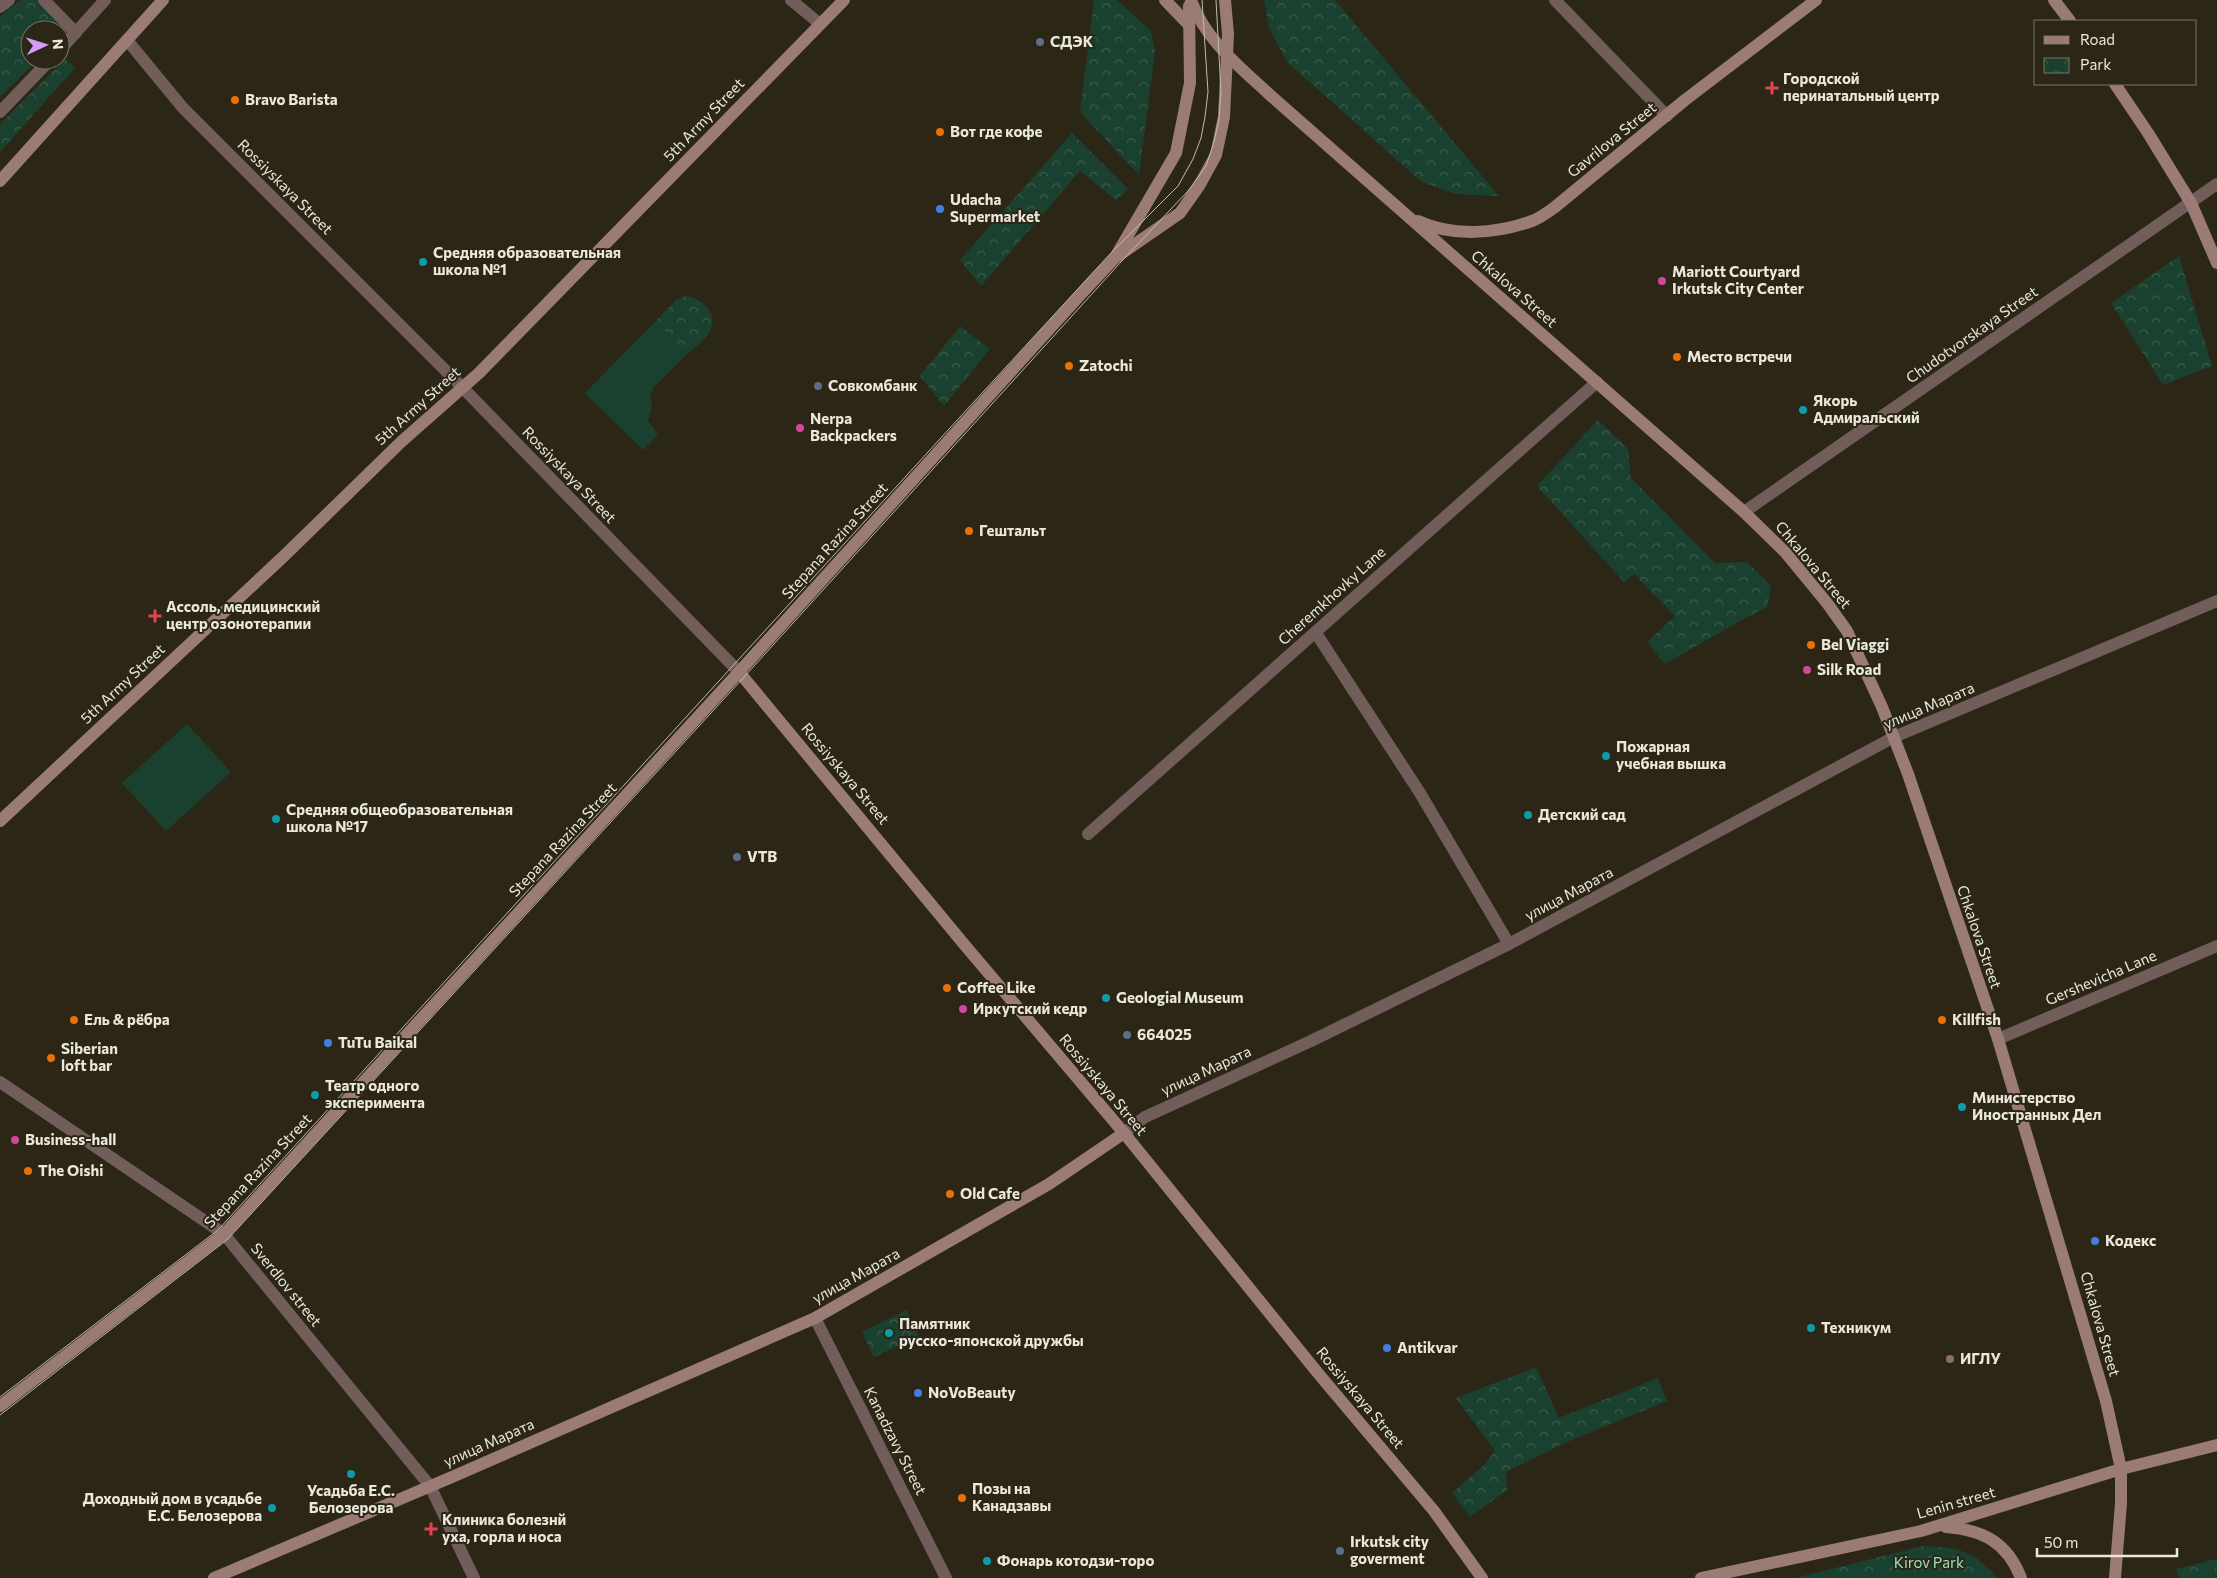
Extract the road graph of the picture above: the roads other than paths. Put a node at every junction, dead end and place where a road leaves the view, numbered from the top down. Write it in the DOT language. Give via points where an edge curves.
graph roads {
  1 [pos="9,0"];
  2 [pos="44,0"];
  3 [pos="105,0"];
  4 [pos="163,0"];
  5 [pos="791,0"];
  6 [pos="844,0"];
  7 [pos="1165,0"];
  8 [pos="1190,0"];
  9 [pos="1225,0"];
  10 [pos="1555,0"];
  11 [pos="1816,0"];
  12 [pos="2054,0"];
  13 [pos="0,7"];
  14 [pos="2069,20"];
  15 [pos="820,24"];
  16 [pos="1190,24"];
  17 [pos="76,33"];
  18 [pos="70,39"];
  19 [pos="127,40"];
  20 [pos="1227,55"];
  21 [pos="40,70"];
  22 [pos="2116,85"];
  23 [pos="0,112"];
  24 [pos="1666,116"];
  25 [pos="0,181"];
  26 [pos="2217,184"];
  27 [pos="2191,203"];
  28 [pos="1404,214"];
  29 [pos="1114,258"];
  30 [pos="2217,263"];
  31 [pos="1597,382"];
  32 [pos="463,388"];
  33 [pos="1744,512"];
  34 [pos="2217,601"];
  35 [pos="1316,633"];
  36 [pos="739,672"];
  37 [pos="1894,737"];
  38 [pos="0,821"];
  39 [pos="1088,834"];
  40 [pos="1509,944"];
  41 [pos="2217,946"];
  42 [pos="1998,1039"];
  43 [pos="0,1082"];
  44 [pos="1124,1133"];
  45 [pos="224,1234"];
  46 [pos="815,1318"];
  47 [pos="0,1406"];
  48 [pos="2217,1445"];
  49 [pos="2121,1469"];
  50 [pos="430,1486"];
  51 [pos="1939,1526"];
  52 [pos="214,1578"];
  53 [pos="474,1578"];
  54 [pos="946,1578"];
  55 [pos="1482,1578"];
  56 [pos="1701,1578"];
  57 [pos="2021,1578"];
  58 [pos="2115,1578"];
  1 -- 13 [label="street"];
  2 -- 17 [label="street"];
  3 -- 17 [label="street"];
  4 -- 19 [label="main road"];
  5 -- 15 [label="street"];
  6 -- 15 [label="main road, 5th Army Street"];
  7 -- 16 [label="main road"];
  8 -- 16 [label="main road"];
  8 -- 20 [label="main road, Chkalova Street" via="1197,18"];
  9 -- 20 [label="main road"];
  10 -- 24 [label="street"];
  11 -- 24 [label="main road, Gavrilova Street"];
  12 -- 14 [label="main road"];
  15 -- 32 [label="main road, 5th Army Street"];
  16 -- 29 [label="main road" via="1190,83 1176,153"];
  17 -- 18 [label="street"];
  19 -- 25 [label="main road"];
  19 -- 32 [label="street, Rossiyskaya Street" via="183,108"];
  20 -- 28 [label="main road, Chkalova Street"];
  20 -- 29 [label="main road" via="1224,117 1216,155 1199,186 1180,213"];
  21 -- 23 [label="street"];
  22 -- 27 [label="main road"];
  24 -- 28 [label="main road, Gavrilova Street" via="1534,221 1509,228 1466,232 1434,229"];
  26 -- 27 [label="street, Chudotvorskaya Street"];
  27 -- 30 [label="main road"];
  27 -- 33 [label="street, Chudotvorskaya Street"];
  28 -- 31 [label="main road, Chkalova Street"];
  29 -- 36 [label="main road, Stepana Razina Street"];
  31 -- 33 [label="main road, Chkalova Street"];
  31 -- 35 [label="street, Cheremkhovky Lane"];
  32 -- 36 [label="street, Rossiyskaya Street"];
  32 -- 38 [label="main road, 5th Army Street" via="401,442"];
  33 -- 37 [label="main road, Chkalova Street" via="1785,552 1847,631"];
  34 -- 37 [label="street, улица Марата"];
  35 -- 39 [label="street, Cheremkhovky Lane"];
  35 -- 40 [label="street" via="1420,794"];
  36 -- 44 [label="main road, Rossiyskaya Street"];
  36 -- 45 [label="main road, Stepana Razina Street"];
  37 -- 40 [label="street, улица Марата"];
  37 -- 42 [label="main road, Chkalova Street"];
  40 -- 44 [label="street, улица Марата" via="1311,1041 1145,1117"];
  41 -- 42 [label="street, Gershevicha Lane"];
  42 -- 49 [label="main road, Chkalova Street" via="2106,1401"];
  43 -- 45 [label="street, Sverdlov street"];
  44 -- 46 [label="main road, улица Марата" via="1040,1189"];
  44 -- 55 [label="main road, Rossiyskaya Street" via="1434,1511"];
  45 -- 47 [label="main road, Stepana Razina Street"];
  45 -- 50 [label="street, Sverdlov street"];
  46 -- 50 [label="main road, улица Марата"];
  46 -- 54 [label="street, Kanadzavy Street"];
  48 -- 49 [label="main road, Lenin street"];
  49 -- 51 [label="main road, Lenin street"];
  49 -- 58 [label="main road, Chkalova Street"];
  50 -- 52 [label="main road, улица Марата"];
  50 -- 53 [label="street, Sverdlov street"];
  51 -- 56 [label="main road, Lenin street"];
  51 -- 57 [label="main road" via="1965,1528 1986,1535 2004,1548"];
}
